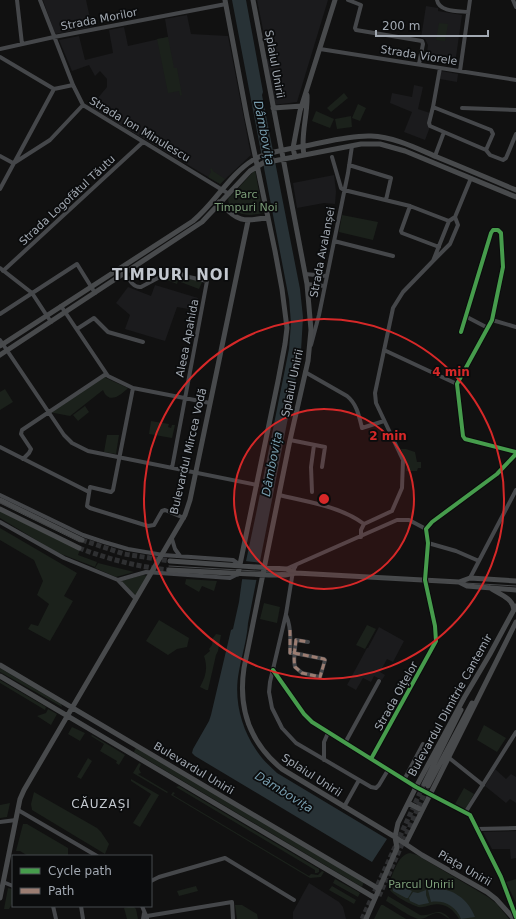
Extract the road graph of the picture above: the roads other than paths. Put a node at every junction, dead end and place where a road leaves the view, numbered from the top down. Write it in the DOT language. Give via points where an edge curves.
graph roads {
  1 [pos="17,0"];
  2 [pos="40,0"];
  3 [pos="253,0"];
  4 [pos="335,0"];
  5 [pos="348,0"];
  6 [pos="436,0"];
  7 [pos="470,0"];
  8 [pos="513,0"];
  9 [pos="226,2"];
  10 [pos="516,8"];
  11 [pos="468,12"];
  12 [pos="54,37"];
  13 [pos="22,44"];
  14 [pos="0,49"];
  15 [pos="320,49"];
  16 [pos="0,57"];
  17 [pos="419,64"];
  18 [pos="440,68"];
  19 [pos="460,71"];
  20 [pos="516,80"];
  21 [pos="73,86"];
  22 [pos="54,89"];
  23 [pos="307,92"];
  24 [pos="83,105"];
  25 [pos="302,106"];
  26 [pos="433,107"];
  27 [pos="273,108"];
  28 [pos="462,108"];
  29 [pos="516,110"];
  30 [pos="444,132"];
  31 [pos="516,134"];
  32 [pos="143,142"];
  33 [pos="302,146"];
  34 [pos="352,146"];
  35 [pos="511,146"];
  36 [pos="293,148"];
  37 [pos="516,148"];
  38 [pos="486,150"];
  39 [pos="281,151"];
  40 [pos="304,155"];
  41 [pos="0,156"];
  42 [pos="332,156"];
  43 [pos="435,156"];
  44 [pos="294,157"];
  45 [pos="255,158"];
  46 [pos="283,159"];
  47 [pos="13,163"];
  48 [pos="257,165"];
  49 [pos="349,166"];
  50 [pos="471,178"];
  51 [pos="0,189"];
  52 [pos="224,189"];
  53 [pos="516,189"];
  54 [pos="344,190"];
  55 [pos="229,194"];
  56 [pos="516,197"];
  57 [pos="215,199"];
  58 [pos="386,200"];
  59 [pos="220,204"];
  60 [pos="410,206"];
  61 [pos="268,217"];
  62 [pos="455,217"];
  63 [pos="248,221"];
  64 [pos="449,221"];
  65 [pos="334,241"];
  66 [pos="438,247"];
  67 [pos="393,256"];
  68 [pos="433,261"];
  69 [pos="2,270"];
  70 [pos="126,273"];
  71 [pos="305,274"];
  72 [pos="326,276"];
  73 [pos="307,284"];
  74 [pos="324,286"];
  75 [pos="92,287"];
  76 [pos="32,293"];
  77 [pos="95,293"];
  78 [pos="61,306"];
  79 [pos="66,312"];
  80 [pos="0,314"];
  81 [pos="47,316"];
  82 [pos="465,316"];
  83 [pos="492,320"];
  84 [pos="51,322"];
  85 [pos="516,326"];
  86 [pos="488,328"];
  87 [pos="77,329"];
  88 [pos="461,332"];
  89 [pos="143,342"];
  90 [pos="1,343"];
  91 [pos="7,350"];
  92 [pos="384,350"];
  93 [pos="0,355"];
  94 [pos="308,361"];
  95 [pos="305,372"];
  96 [pos="106,374"];
  97 [pos="458,384"];
  98 [pos="133,388"];
  99 [pos="185,398"];
  100 [pos="210,403"];
  101 [pos="49,412"];
  102 [pos="384,421"];
  103 [pos="290,440"];
  104 [pos="314,445"];
  105 [pos="0,447"];
  106 [pos="516,453"];
  107 [pos="120,457"];
  108 [pos="23,459"];
  109 [pos="322,467"];
  110 [pos="172,468"];
  111 [pos="196,472"];
  112 [pos="257,485"];
  113 [pos="516,490"];
  114 [pos="89,492"];
  115 [pos="312,492"];
  116 [pos="0,495"];
  117 [pos="279,495"];
  118 [pos="0,500"];
  119 [pos="0,509"];
  120 [pos="392,511"];
  121 [pos="184,518"];
  122 [pos="397,520"];
  123 [pos="0,522"];
  124 [pos="364,524"];
  125 [pos="426,529"];
  126 [pos="361,537"];
  127 [pos="82,540"];
  128 [pos="172,540"];
  129 [pos="428,543"];
  130 [pos="79,548"];
  131 [pos="242,554"];
  132 [pos="163,555"];
  133 [pos="180,556"];
  134 [pos="233,560"];
  135 [pos="479,560"];
  136 [pos="170,561"];
  137 [pos="242,565"];
  138 [pos="296,565"];
  139 [pos="263,567"];
  140 [pos="286,569"];
  141 [pos="169,570"];
  142 [pos="152,573"];
  143 [pos="294,573"];
  144 [pos="240,574"];
  145 [pos="261,575"];
  146 [pos="470,578"];
  147 [pos="118,580"];
  148 [pos="425,580"];
  149 [pos="516,581"];
  150 [pos="459,582"];
  151 [pos="489,588"];
  152 [pos="516,590"];
  153 [pos="136,599"];
  154 [pos="515,608"];
  155 [pos="286,614"];
  156 [pos="516,622"];
  157 [pos="308,642"];
  158 [pos="294,653"];
  159 [pos="490,654"];
  160 [pos="497,658"];
  161 [pos="0,665"];
  162 [pos="273,670"];
  163 [pos="0,676"];
  164 [pos="379,681"];
  165 [pos="72,708"];
  166 [pos="67,716"];
  167 [pos="516,732"];
  168 [pos="328,733"];
  169 [pos="345,743"];
  170 [pos="423,744"];
  171 [pos="448,757"];
  172 [pos="371,759"];
  173 [pos="324,760"];
  174 [pos="388,770"];
  175 [pos="359,780"];
  176 [pos="404,780"];
  177 [pos="483,785"];
  178 [pos="416,787"];
  179 [pos="430,794"];
  180 [pos="408,803"];
  181 [pos="344,807"];
  182 [pos="18,810"];
  183 [pos="422,810"];
  184 [pos="465,813"];
  185 [pos="16,820"];
  186 [pos="0,822"];
  187 [pos="516,828"];
  188 [pos="477,829"];
  189 [pos="395,837"];
  190 [pos="406,844"];
  191 [pos="397,848"];
  192 [pos="95,855"];
  193 [pos="152,880"];
  194 [pos="2,885"];
  195 [pos="12,886"];
  196 [pos="379,889"];
  197 [pos="0,898"];
  198 [pos="375,898"];
  199 [pos="294,900"];
  200 [pos="53,907"];
  201 [pos="80,907"];
  202 [pos="142,907"];
  203 [pos="513,916"];
  204 [pos="145,917"];
  205 [pos="56,919"];
  206 [pos="83,919"];
  207 [pos="233,919"];
  208 [pos="366,919"];
  1 -- 13 [label="street"];
  2 -- 12 [label="street, Strada Ion Minulescu"];
  3 -- 27 [label="main road, Splaiul Unirii"];
  4 -- 15 [label="main road"];
  5 -- 17 [label="street" via="362,5 356,30 422,41"];
  6 -- 11 [label="street" via="442,8"];
  7 -- 11 [label="street"];
  8 -- 10 [label="street"];
  9 -- 12 [label="street, Strada Morilor"];
  9 -- 45 [label="main road, Splaiul Unirii"];
  11 -- 19 [label="street"];
  12 -- 13 [label="street, Strada Morilor"];
  12 -- 21 [label="street, Strada Ion Minulescu"];
  13 -- 14 [label="street, Strada Morilor"];
  15 -- 17 [label="street, Strada Viorele"];
  15 -- 23 [label="main road"];
  16 -- 22 [label="street"];
  17 -- 18 [label="street, Strada Viorele"];
  18 -- 19 [label="street, Strada Viorele"];
  18 -- 26 [label="street"];
  19 -- 20 [label="street, Strada Viorele"];
  21 -- 22 [label="street"];
  21 -- 24 [label="street, Strada Ion Minulescu"];
  22 -- 47 [label="street"];
  23 -- 25 [label="main road"];
  23 -- 33 [label="main road"];
  24 -- 32 [label="street, Strada Ion Minulescu"];
  24 -- 47 [label="street" via="50,140"];
  25 -- 27 [label="main road"];
  25 -- 36 [label="main road"];
  26 -- 30 [label="street" via="429,124"];
  26 -- 38 [label="street" via="490,130 492,134"];
  27 -- 39 [label="main road, Splaiul Unirii"];
  28 -- 29 [label="street"];
  30 -- 38 [label="street"];
  30 -- 43 [label="street"];
  31 -- 35 [label="street"];
  32 -- 52 [label="street, Strada Ion Minulescu"];
  32 -- 69 [label="street, Strada Logofătul Tăutu"];
  33 -- 36 [label="main road"];
  33 -- 40 [label="main road"];
  33 -- 43 [label="main road" via="376,136 401,142"];
  34 -- 40 [label="main road"];
  34 -- 49 [label="street, Strada Avalanșei"];
  34 -- 50 [label="main road" via="391,146"];
  35 -- 37 [label="street"];
  35 -- 38 [label="street" via="503,160 490,155"];
  36 -- 39 [label="main road"];
  36 -- 44 [label="main road"];
  39 -- 45 [label="main road"];
  39 -- 46 [label="main road, Splaiul Unirii"];
  40 -- 44 [label="main road"];
  41 -- 47 [label="street"];
  42 -- 54 [label="street" via="341,188"];
  43 -- 53 [label="main road"];
  44 -- 46 [label="main road"];
  45 -- 48 [label="main road, Splaiul Unirii"];
  45 -- 52 [label="main road"];
  46 -- 48 [label="main road"];
  46 -- 71 [label="main road, Splaiul Unirii"];
  47 -- 51 [label="street"];
  48 -- 55 [label="main road"];
  48 -- 61 [label="main road, Splaiul Unirii"];
  49 -- 54 [label="street, Strada Avalanșei"];
  49 -- 58 [label="street" via="391,178"];
  50 -- 56 [label="main road"];
  50 -- 62 [label="street"];
  52 -- 55 [label="street, Strada Ion Minulescu"];
  52 -- 57 [label="main road"];
  54 -- 58 [label="street"];
  54 -- 65 [label="street, Strada Avalanșei"];
  55 -- 59 [label="main road"];
  57 -- 59 [label="main road"];
  57 -- 75 [label="main road" via="193,221"];
  58 -- 60 [label="street"];
  59 -- 63 [label="main road" via="234,216"];
  59 -- 70 [label="main road" via="202,222"];
  60 -- 64 [label="street"];
  60 -- 66 [label="street" via="402,233"];
  61 -- 63 [label="main road"];
  61 -- 112 [label="main road, Splaiul Unirii" via="287,328"];
  62 -- 64 [label="street"];
  62 -- 68 [label="street" via="458,225 450,244"];
  63 -- 100 [label="main road, Bulevardul Mircea Vodă"];
  64 -- 66 [label="street"];
  65 -- 67 [label="street"];
  65 -- 72 [label="street, Strada Avalanșei"];
  66 -- 68 [label="street"];
  68 -- 92 [label="street" via="403,292 396,303"];
  69 -- 76 [label="street"];
  70 -- 77 [label="main road"];
  70 -- 99 [label="street, Aleea Apahida" via="134,286 138,287 169,272 206,281"];
  71 -- 72 [label="street"];
  71 -- 73 [label="main road, Splaiul Unirii"];
  72 -- 74 [label="street, Strada Avalanșei"];
  73 -- 74 [label="street"];
  73 -- 94 [label="main road, Splaiul Unirii" via="311,326"];
  74 -- 94 [label="street, Strada Avalanșei"];
  75 -- 76 [label="street" via="77,264"];
  75 -- 77 [label="street"];
  75 -- 78 [label="main road"];
  76 -- 80 [label="street"];
  76 -- 81 [label="street"];
  77 -- 79 [label="main road"];
  78 -- 79 [label="street"];
  78 -- 81 [label="main road"];
  79 -- 84 [label="main road"];
  79 -- 87 [label="street"];
  81 -- 84 [label="street"];
  81 -- 90 [label="main road"];
  82 -- 83 [label="street" via="491,233 498,230 501,233 503,267"];
  82 -- 86 [label="street"];
  82 -- 88 [label="street"];
  83 -- 85 [label="street"];
  83 -- 86 [label="street"];
  84 -- 91 [label="main road"];
  86 -- 97 [label="street"];
  87 -- 89 [label="street" via="94,318 108,332"];
  87 -- 96 [label="street"];
  90 -- 91 [label="street"];
  91 -- 93 [label="main road"];
  91 -- 101 [label="street"];
  92 -- 97 [label="street"];
  92 -- 102 [label="street" via="375,397"];
  94 -- 95 [label="main road, Splaiul Unirii"];
  95 -- 102 [label="street" via="352,400 356,405 362,428"];
  95 -- 103 [label="main road, Splaiul Unirii"];
  96 -- 98 [label="street"];
  96 -- 101 [label="street"];
  97 -- 106 [label="street" via="464,437"];
  98 -- 99 [label="street"];
  98 -- 107 [label="street"];
  99 -- 100 [label="street"];
  99 -- 110 [label="street, Aleea Apahida"];
  100 -- 111 [label="main road, Bulevardul Mircea Vodă"];
  101 -- 107 [label="street" via="72,443 88,451"];
  101 -- 108 [label="street" via="21,431 31,449"];
  102 -- 120 [label="street" via="403,460 402,488"];
  103 -- 104 [label="street"];
  103 -- 117 [label="main road, Splaiul Unirii"];
  104 -- 109 [label="street" via="325,447"];
  104 -- 115 [label="street" via="311,467"];
  105 -- 108 [label="street"];
  106 -- 125 [label="street" via="497,474"];
  107 -- 110 [label="street"];
  107 -- 114 [label="street" via="112,491 90,488"];
  108 -- 114 [label="street"];
  110 -- 111 [label="street"];
  111 -- 112 [label="street"];
  111 -- 121 [label="main road, Bulevardul Mircea Vodă"];
  112 -- 131 [label="main road, Splaiul Unirii"];
  113 -- 135 [label="street"];
  114 -- 121 [label="street" via="87,506 90,508 148,526 154,525 165,510"];
  116 -- 132 [label="street" via="83,536 128,549"];
  117 -- 124 [label="street" via="337,509"];
  117 -- 139 [label="main road, Splaiul Unirii"];
  118 -- 127 [label="main road"];
  119 -- 130 [label="main road"];
  120 -- 122 [label="street"];
  120 -- 124 [label="street"];
  121 -- 128 [label="main road, Bulevardul Mircea Vodă"];
  122 -- 125 [label="street" via="409,520"];
  122 -- 126 [label="street"];
  123 -- 147 [label="street" via="64,558"];
  124 -- 126 [label="street"];
  125 -- 129 [label="street"];
  126 -- 138 [label="street"];
  128 -- 132 [label="main road, Bulevardul Mircea Vodă"];
  128 -- 133 [label="street"];
  129 -- 135 [label="street" via="456,550"];
  129 -- 148 [label="street"];
  131 -- 134 [label="street"];
  131 -- 137 [label="main road, Splaiul Unirii"];
  132 -- 133 [label="street"];
  132 -- 142 [label="main road, Bulevardul Mircea Vodă"];
  133 -- 134 [label="street"];
  134 -- 137 [label="street"];
  135 -- 146 [label="street"];
  136 -- 137 [label="main road"];
  137 -- 139 [label="main road"];
  137 -- 144 [label="main road, Splaiul Unirii"];
  138 -- 140 [label="street"];
  138 -- 143 [label="street"];
  139 -- 140 [label="main road"];
  139 -- 145 [label="main road, Splaiul Unirii"];
  140 -- 143 [label="main road"];
  141 -- 144 [label="main road"];
  142 -- 144 [label="street" via="226,578"];
  142 -- 147 [label="street" via="146,572"];
  142 -- 153 [label="main road, Bulevardul Mircea Vodă"];
  143 -- 145 [label="main road"];
  143 -- 148 [label="main road"];
  143 -- 155 [label="street"];
  144 -- 145 [label="main road"];
  145 -- 181 [label="main road, Splaiul Unirii" via="243,678 243,702 248,724 262,749 276,765"];
  146 -- 149 [label="main road"];
  146 -- 150 [label="main road"];
  147 -- 153 [label="street"];
  148 -- 150 [label="main road"];
  148 -- 172 [label="street, Strada Oițelor" via="436,641"];
  150 -- 151 [label="main road" via="467,586"];
  151 -- 152 [label="main road"];
  151 -- 154 [label="main road" via="509,600"];
  153 -- 165 [label="main road, Bulevardul Mircea Vodă"];
  154 -- 159 [label="main road, Bulevardul Dimitrie Cantemir"];
  155 -- 158 [label="street" via="290,630 290,652"];
  155 -- 162 [label="street"];
  156 -- 160 [label="main road, Bulevardul Dimitrie Cantemir"];
  157 -- 158 [label="street" via="296,640"];
  158 -- 158 [label="street" via="296,669 320,677 325,660"];
  159 -- 160 [label="main road" via="426,785"];
  159 -- 178 [label="main road, Bulevardul Dimitrie Cantemir"];
  160 -- 171 [label="main road, Bulevardul Dimitrie Cantemir"];
  161 -- 165 [label="main road, Bulevardul Unirii"];
  162 -- 168 [label="street" via="304,714"];
  162 -- 173 [label="street" via="269,695 279,724 293,741"];
  163 -- 166 [label="main road, Bulevardul Unirii"];
  164 -- 169 [label="street"];
  165 -- 166 [label="main road, Bulevardul Mircea Vodă"];
  165 -- 196 [label="main road, Bulevardul Unirii"];
  166 -- 182 [label="main road" via="22,793"];
  166 -- 198 [label="main road, Bulevardul Unirii"];
  167 -- 177 [label="street"];
  168 -- 169 [label="street"];
  168 -- 173 [label="street" via="324,742"];
  169 -- 172 [label="street"];
  170 -- 176 [label="street"];
  171 -- 177 [label="street"];
  171 -- 179 [label="main road, Bulevardul Dimitrie Cantemir"];
  172 -- 174 [label="street"];
  173 -- 175 [label="street"];
  174 -- 175 [label="street" via="376,788"];
  174 -- 176 [label="street"];
  175 -- 181 [label="street"];
  176 -- 178 [label="street"];
  177 -- 184 [label="street"];
  178 -- 179 [label="street"];
  178 -- 180 [label="main road, Bulevardul Dimitrie Cantemir"];
  179 -- 183 [label="main road, Bulevardul Dimitrie Cantemir"];
  179 -- 184 [label="street"];
  180 -- 183 [label="main road"];
  180 -- 189 [label="main road, Bulevardul Dimitrie Cantemir" via="398,823"];
  181 -- 189 [label="main road, Splaiul Unirii"];
  182 -- 185 [label="main road"];
  182 -- 192 [label="street"];
  183 -- 190 [label="main road, Bulevardul Dimitrie Cantemir"];
  184 -- 188 [label="street" via="471,816"];
  185 -- 186 [label="street"];
  185 -- 194 [label="main road"];
  187 -- 188 [label="street"];
  188 -- 203 [label="street" via="503,880"];
  189 -- 190 [label="main road, Piața Unirii"];
  189 -- 191 [label="main road"];
  190 -- 191 [label="main road"];
  190 -- 203 [label="main road, Piața Unirii" via="491,895"];
  191 -- 196 [label="main road"];
  193 -- 199 [label="street" via="225,858"];
  194 -- 195 [label="street"];
  194 -- 197 [label="main road"];
  196 -- 198 [label="main road"];
  198 -- 208 [label="main road"];
  200 -- 205 [label="street"];
  201 -- 206 [label="street"];
  202 -- 204 [label="street"];
  204 -- 207 [label="street" via="232,902"];
}
